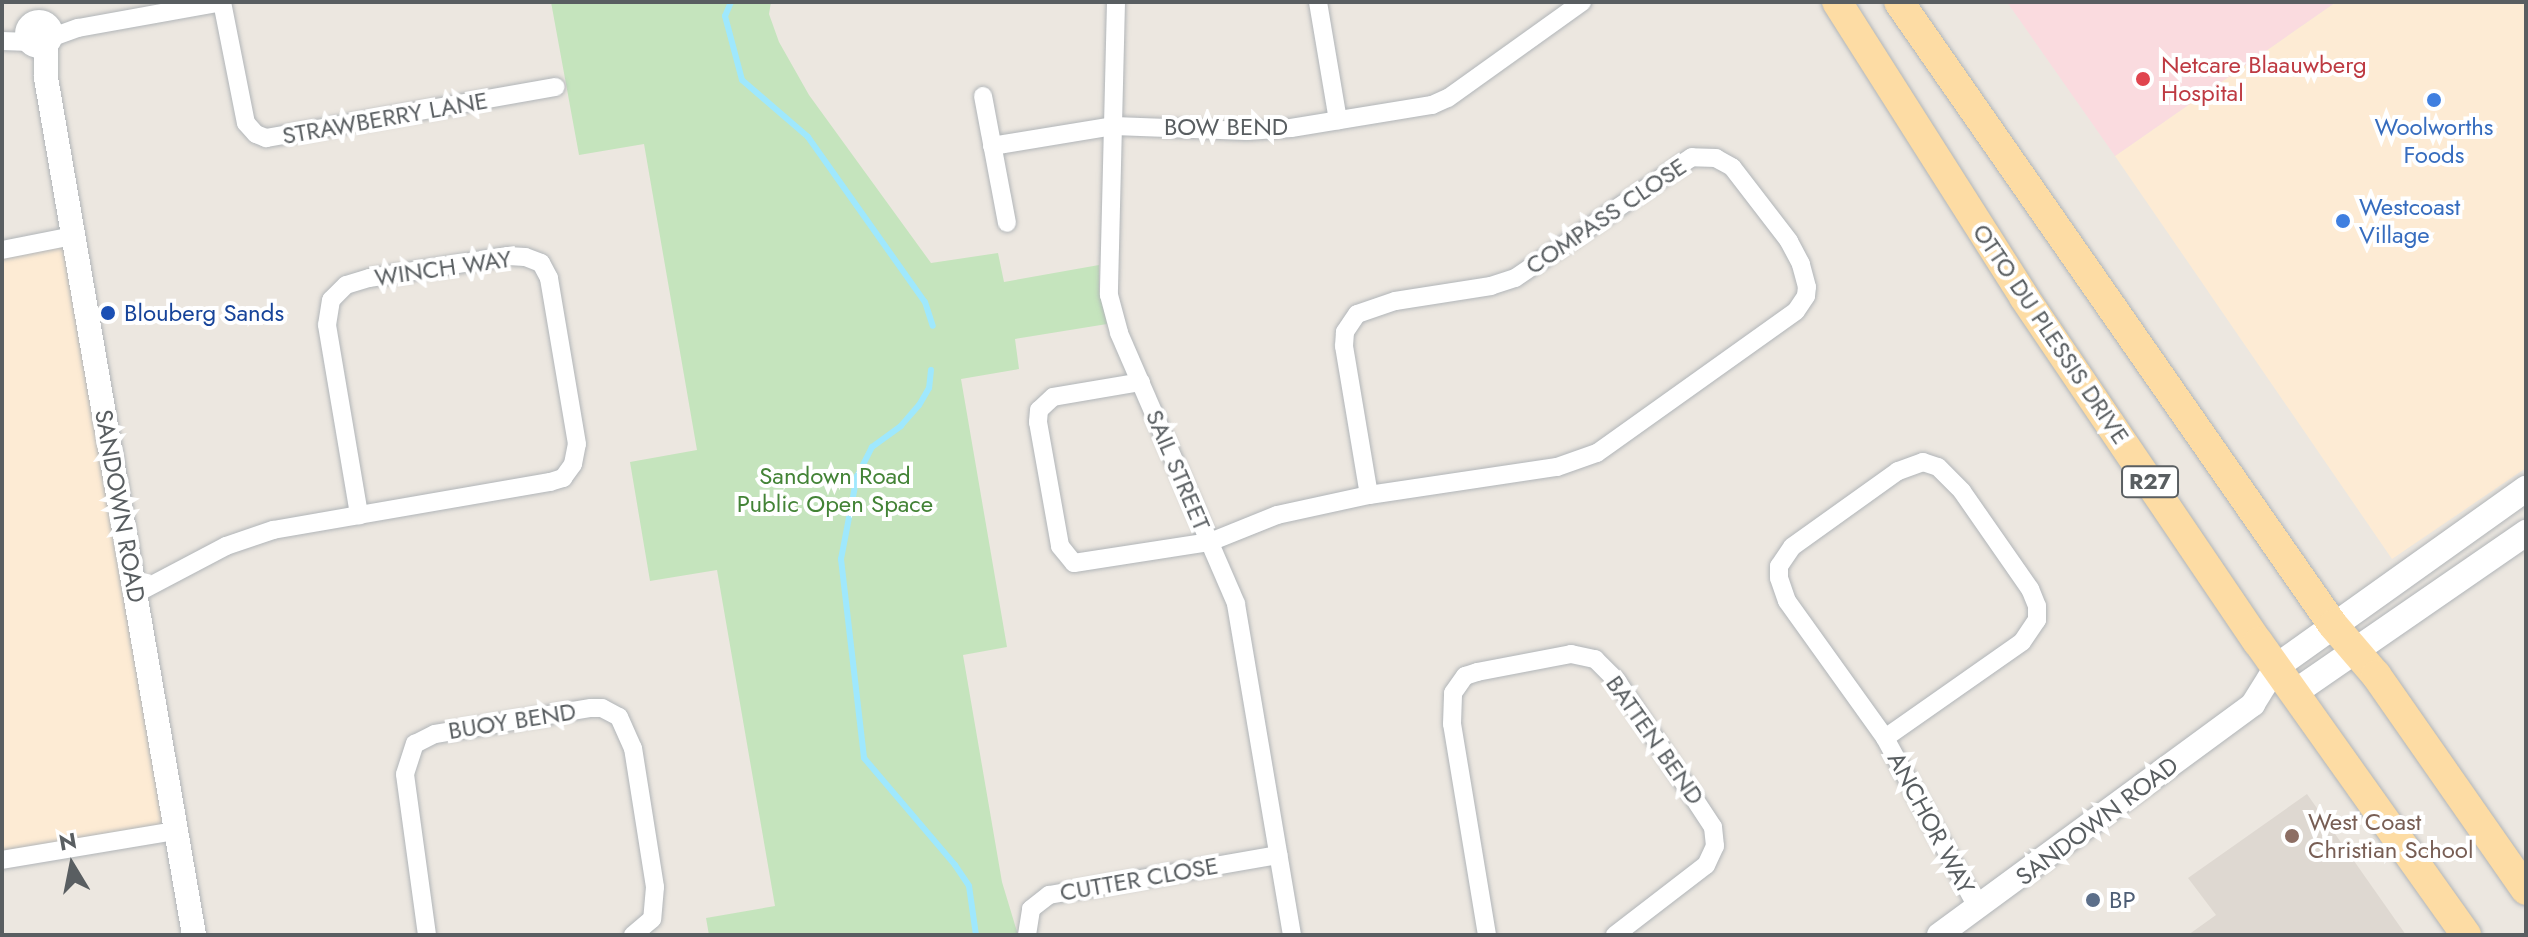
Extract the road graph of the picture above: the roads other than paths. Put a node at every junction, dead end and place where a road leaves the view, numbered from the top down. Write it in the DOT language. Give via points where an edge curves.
graph roads {
  1 [pos="222,2"];
  2 [pos="1116,2"];
  3 [pos="1318,2"];
  4 [pos="1582,2"];
  5 [pos="1837,2"];
  6 [pos="1899,2"];
  7 [pos="38,28"];
  8 [pos="2,40"];
  9 [pos="556,87"];
  10 [pos="983,96"];
  11 [pos="1338,120"];
  12 [pos="1114,126"];
  13 [pos="992,146"];
  14 [pos="1007,223"];
  15 [pos="73,236"];
  16 [pos="2,250"];
  17 [pos="1141,382"];
  18 [pos="2526,489"];
  19 [pos="1369,495"];
  20 [pos="359,515"];
  21 [pos="2526,533"];
  22 [pos="1210,542"];
  23 [pos="135,594"];
  24 [pos="2333,625"];
  25 [pos="2354,652"];
  26 [pos="2276,667"];
  27 [pos="2294,693"];
  28 [pos="2253,704"];
  29 [pos="1885,738"];
  30 [pos="176,831"];
  31 [pos="1279,855"];
  32 [pos="2,860"];
  33 [pos="2526,890"];
  34 [pos="1977,907"];
  35 [pos="194,935"];
  36 [pos="427,935"];
  37 [pos="633,935"];
  38 [pos="1027,935"];
  39 [pos="1292,935"];
  40 [pos="1487,935"];
  41 [pos="1615,935"];
  42 [pos="1939,935"];
  43 [pos="2466,935"];
  1 -- 7 [label="street" via="78,28"];
  1 -- 9 [label="street, STRAWBERRY LANE" via="246,123 266,138"];
  2 -- 12 [label="street, SAIL STREET"];
  3 -- 11 [label="street"];
  4 -- 11 [label="street, BOW BEND" via="1440,102"];
  5 -- 26 [label="main road, OTTO DU PLESSIS DRIVE / R27" via="2024,297"];
  6 -- 24 [label="main road, R27"];
  7 -- 8 [label="street"];
  7 -- 15 [label="street, SANDOWN ROAD"];
  10 -- 13 [label="street"];
  11 -- 12 [label="street, BOW BEND" via="1247,131"];
  12 -- 13 [label="street, BOW BEND"];
  12 -- 17 [label="street, SAIL STREET" via="1109,295"];
  13 -- 14 [label="street"];
  15 -- 16 [label="street"];
  15 -- 23 [label="street, SANDOWN ROAD"];
  17 -- 22 [label="street, SAIL STREET"];
  17 -- 22 [label="street, COMPASS CLOSE" via="1053,397 1039,410 1061,551 1081,564"];
  18 -- 24 [label="main road, SANDOWN ROAD"];
  19 -- 19 [label="street, COMPASS CLOSE" via="1557,467 1597,453 1796,311 1807,287 1789,241 1732,167 1716,158 1692,157 1515,278 1395,301 1357,314 1345,332 1344,346"];
  19 -- 22 [label="street, COMPASS CLOSE" via="1277,515"];
  20 -- 20 [label="street, WINCH WAY" via="550,482 569,471 577,444 549,278 541,263 508,256 369,278 346,285 331,300 327,325"];
  20 -- 23 [label="street, WINCH WAY" via="273,530 226,546"];
  21 -- 25 [label="main road, SANDOWN ROAD"];
  22 -- 31 [label="street, SAIL STREET" via="1239,617"];
  23 -- 30 [label="street, SANDOWN ROAD"];
  24 -- 25 [label="main road, R27"];
  24 -- 26 [label="main road, SANDOWN ROAD"];
  25 -- 27 [label="main road, SANDOWN ROAD"];
  25 -- 33 [label="main road, R27" via="2376,675"];
  26 -- 27 [label="main road, OTTO DU PLESSIS DRIVE / R27"];
  26 -- 28 [label="street, SANDOWN ROAD"];
  27 -- 28 [label="street, SANDOWN ROAD"];
  27 -- 43 [label="main road, OTTO DU PLESSIS DRIVE / R27"];
  28 -- 34 [label="street, SANDOWN ROAD"];
  29 -- 29 [label="street, ANCHOR WAY" via="1787,601 1779,566 1804,538 1898,471 1923,462 1938,467 1962,491 2030,589 2038,613 2034,629 2022,642"];
  29 -- 34 [label="street, ANCHOR WAY"];
  30 -- 32 [label="street"];
  30 -- 35 [label="street, SANDOWN ROAD"];
  31 -- 38 [label="street, CUTTER CLOSE" via="1049,895 1031,909"];
  31 -- 39 [label="street, SAIL STREET"];
  34 -- 42 [label="street, SANDOWN ROAD"];
  36 -- 37 [label="street, BUOY BEND" via="406,786 406,762 415,744 435,734 602,708 619,717 633,748 655,887 652,919"];
  40 -- 41 [label="street, BATTEN BEND" via="1452,724 1453,693 1465,676 1477,672 1571,654 1595,659 1611,674 1713,827 1715,846 1706,865"];
}
